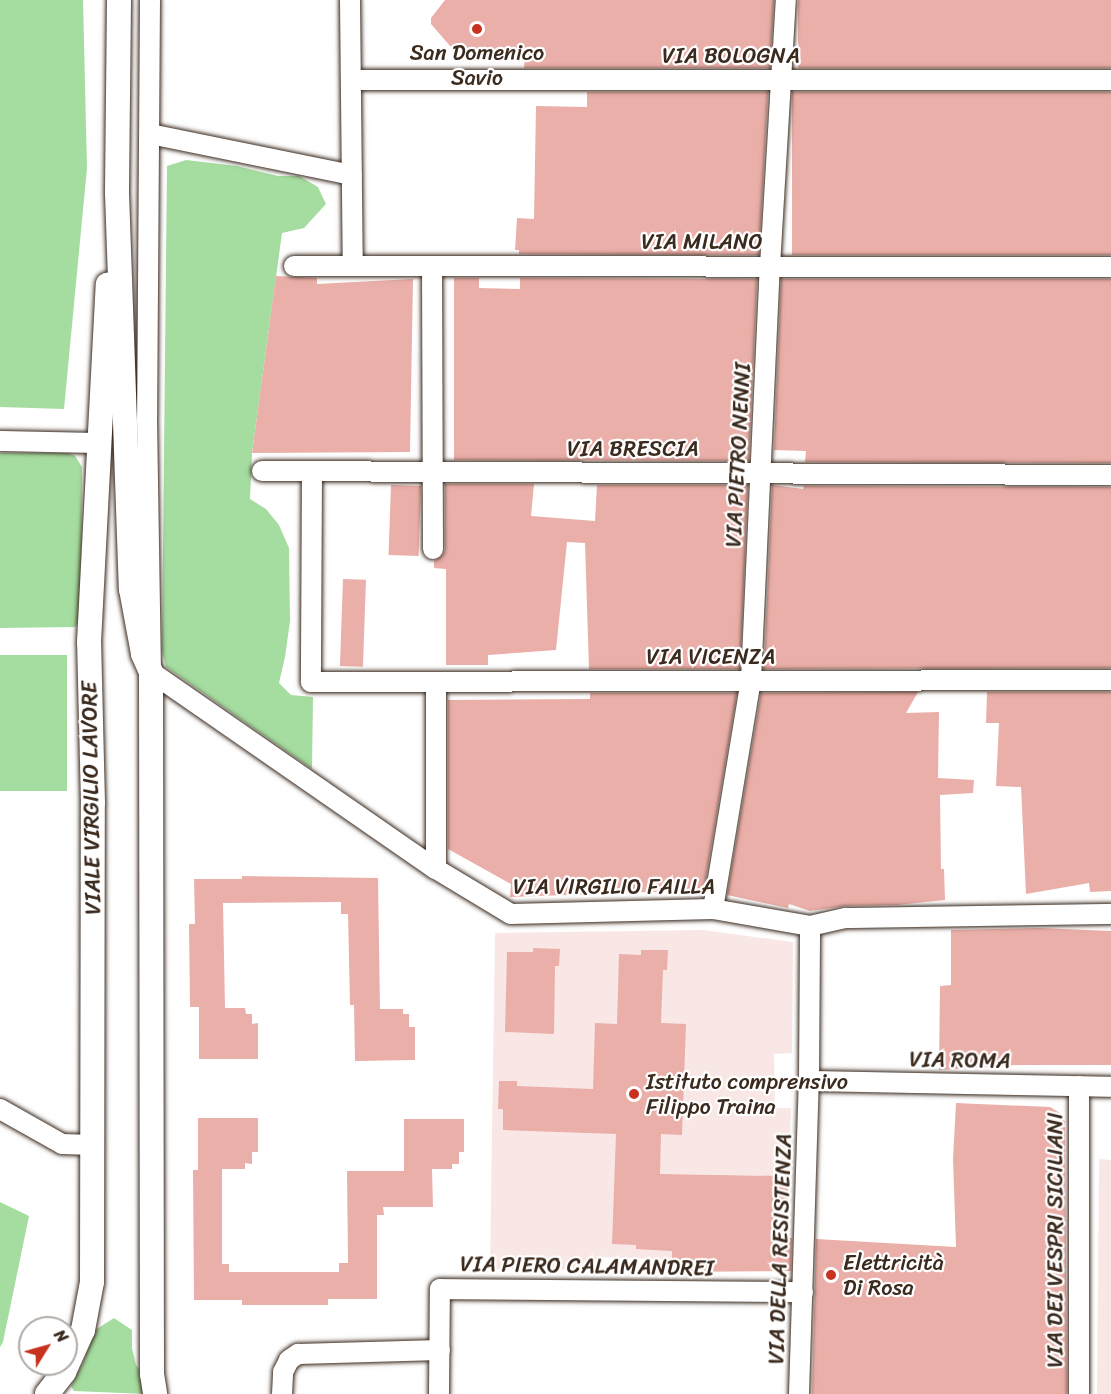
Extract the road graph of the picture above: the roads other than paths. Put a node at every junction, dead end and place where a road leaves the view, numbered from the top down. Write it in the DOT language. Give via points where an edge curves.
graph roads {
  1 [pos="119,0"];
  2 [pos="150,0"];
  3 [pos="350,0"];
  4 [pos="786,0"];
  5 [pos="351,80"];
  6 [pos="783,80"];
  7 [pos="1111,80"];
  8 [pos="150,134"];
  9 [pos="352,175"];
  10 [pos="117,193"];
  11 [pos="294,266"];
  12 [pos="353,266"];
  13 [pos="432,266"];
  14 [pos="770,266"];
  15 [pos="1111,267"];
  16 [pos="0,441"];
  17 [pos="98,443"];
  18 [pos="262,471"];
  19 [pos="312,471"];
  20 [pos="434,471"];
  21 [pos="761,473"];
  22 [pos="1111,475"];
  23 [pos="433,549"];
  24 [pos="151,672"];
  25 [pos="751,680"];
  26 [pos="1111,680"];
  27 [pos="436,682"];
  28 [pos="436,869"];
  29 [pos="713,909"];
  30 [pos="1111,914"];
  31 [pos="810,926"];
  32 [pos="809,1081"];
  33 [pos="1079,1086"];
  34 [pos="1111,1087"];
  35 [pos="0,1109"];
  36 [pos="92,1145"];
  37 [pos="802,1292"];
  38 [pos="440,1350"];
  39 [pos="47,1394"];
  40 [pos="154,1394"];
  41 [pos="282,1394"];
  42 [pos="439,1394"];
  43 [pos="799,1394"];
  44 [pos="1079,1394"];
  1 -- 10 [label="street, VIALE VIRGILIO LAVORE"];
  2 -- 8 [label="street"];
  3 -- 5 [label="street"];
  4 -- 6 [label="street, VIA PIETRO NENNI"];
  5 -- 6 [label="street, VIA BOLOGNA"];
  5 -- 9 [label="street"];
  6 -- 7 [label="street, VIA BOLOGNA"];
  6 -- 14 [label="street, VIA PIETRO NENNI"];
  8 -- 9 [label="street"];
  8 -- 24 [label="street" via="147,418"];
  9 -- 12 [label="street"];
  10 -- 17 [label="street, VIALE VIRGILIO LAVORE"];
  10 -- 24 [label="street, VIALE VIRGILIO LAVORE" via="131,589 143,654"];
  11 -- 12 [label="street, VIA MILANO"];
  12 -- 13 [label="street, VIA MILANO"];
  13 -- 14 [label="street, VIA MILANO"];
  13 -- 20 [label="street"];
  14 -- 15 [label="street, VIA MILANO"];
  14 -- 21 [label="street, VIA PIETRO NENNI"];
  16 -- 17 [label="street"];
  17 -- 36 [label="street, VIALE VIRGILIO LAVORE" via="89,642 93,803"];
  18 -- 19 [label="street, VIA BRESCIA"];
  19 -- 20 [label="street, VIA BRESCIA"];
  19 -- 27 [label="street, VIA VICENZA" via="311,682"];
  20 -- 21 [label="street, VIA BRESCIA"];
  20 -- 23 [label="street"];
  21 -- 22 [label="street, VIA BRESCIA"];
  21 -- 25 [label="street, VIA PIETRO NENNI"];
  24 -- 28 [label="street, VIA VIRGILIO FAILLA"];
  24 -- 40 [label="street, VIALE VIRGILIO LAVORE"];
  25 -- 26 [label="street, VIA VICENZA"];
  25 -- 27 [label="street, VIA VICENZA"];
  25 -- 29 [label="street, VIA PIETRO NENNI"];
  27 -- 28 [label="street"];
  28 -- 29 [label="street, VIA VIRGILIO FAILLA" via="511,914"];
  29 -- 31 [label="street, VIA VIRGILIO FAILLA"];
  30 -- 31 [label="street, VIA VIRGILIO FAILLA" via="846,918"];
  31 -- 32 [label="street, VIA DELLA RESISTENZA"];
  32 -- 33 [label="street, VIA ROMA"];
  32 -- 37 [label="street, VIA DELLA RESISTENZA"];
  33 -- 34 [label="street, VIA ROMA"];
  33 -- 44 [label="street, VIA DEI VESPRI SICILIANI"];
  35 -- 36 [label="street" via="62,1144"];
  36 -- 39 [label="street, VIALE VIRGILIO LAVORE" via="92,1282 83,1330 64,1372"];
  37 -- 38 [label="street, VIA PIERO CALAMANDREI" via="440,1289"];
  37 -- 43 [label="street, VIA DELLA RESISTENZA"];
  38 -- 41 [label="street" via="298,1354 289,1360 283,1372"];
  38 -- 42 [label="street, VIA PIERO CALAMANDREI"];
}
